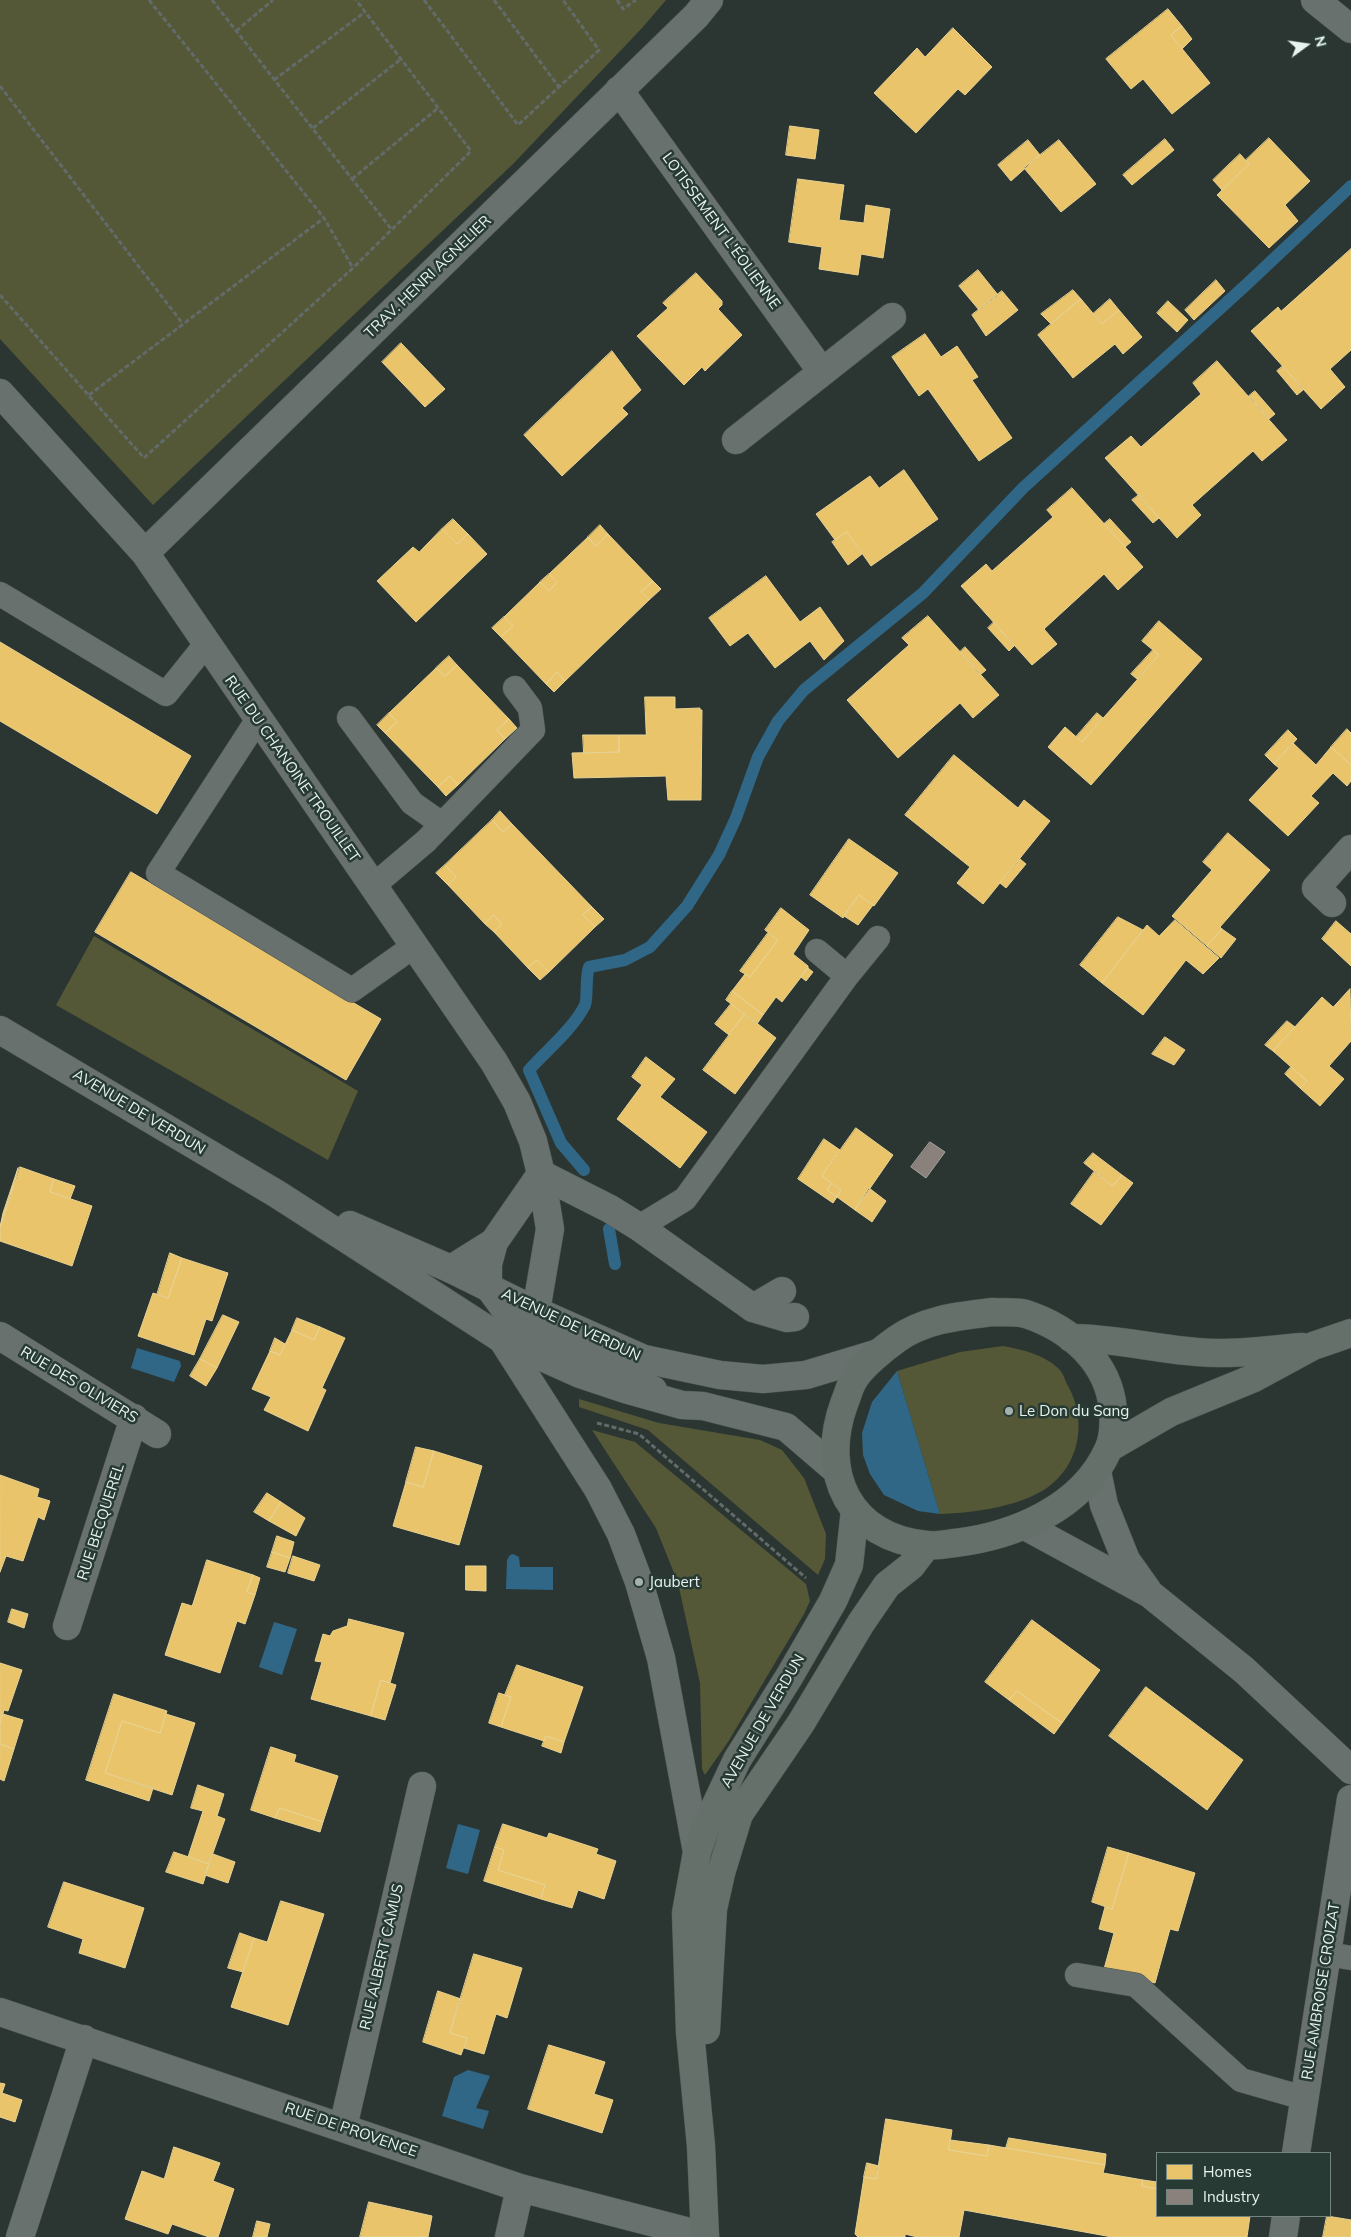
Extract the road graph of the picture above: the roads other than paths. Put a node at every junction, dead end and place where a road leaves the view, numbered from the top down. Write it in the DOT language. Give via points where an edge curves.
graph roads {
  1 [pos="709,0"];
  2 [pos="1316,0"];
  3 [pos="1351,29"];
  4 [pos="619,90"];
  5 [pos="892,317"];
  6 [pos="822,372"];
  7 [pos="0,393"];
  8 [pos="736,440"];
  9 [pos="145,554"];
  10 [pos="0,594"];
  11 [pos="206,644"];
  12 [pos="515,688"];
  13 [pos="349,718"];
  14 [pos="258,719"];
  15 [pos="442,824"];
  16 [pos="1351,850"];
  17 [pos="373,886"];
  18 [pos="1332,903"];
  19 [pos="878,938"];
  20 [pos="414,946"];
  21 [pos="817,951"];
  22 [pos="847,976"];
  23 [pos="0,1030"];
  24 [pos="542,1174"];
  25 [pos="277,1194"];
  26 [pos="639,1227"];
  27 [pos="494,1242"];
  28 [pos="451,1269"];
  29 [pos="488,1286"];
  30 [pos="782,1291"];
  31 [pos="753,1308"];
  32 [pos="536,1311"];
  33 [pos="795,1317"];
  34 [pos="1351,1333"];
  35 [pos="0,1336"];
  36 [pos="1071,1338"];
  37 [pos="502,1339"];
  38 [pos="1313,1346"];
  39 [pos="879,1353"];
  40 [pos="682,1405"];
  41 [pos="134,1418"];
  42 [pos="158,1434"];
  43 [pos="1103,1460"];
  44 [pos="835,1469"];
  45 [pos="855,1510"];
  46 [pos="1025,1526"];
  47 [pos="927,1545"];
  48 [pos="1150,1594"];
  49 [pos="67,1626"];
  50 [pos="1351,1770"];
  51 [pos="422,1786"];
  52 [pos="1351,1799"];
  53 [pos="697,1852"];
  54 [pos="1339,1956"];
  55 [pos="1076,1974"];
  56 [pos="0,2012"];
  57 [pos="84,2039"];
  58 [pos="1304,2098"];
  59 [pos="343,2127"];
  60 [pos="701,2146"];
  61 [pos="1296,2152"];
  62 [pos="520,2188"];
  63 [pos="1286,2217"];
  64 [pos="20,2237"];
  65 [pos="509,2237"];
  66 [pos="705,2237"];
  67 [pos="1283,2237"];
  1 -- 4 [label="street, TRAV. HENRI AGNELIER"];
  2 -- 3 [label="street"];
  4 -- 6 [label="street, LOTISSEMENT L'ÉOLIENNE"];
  4 -- 9 [label="street, TRAV. HENRI AGNELIER"];
  5 -- 6 [label="street"];
  6 -- 8 [label="street"];
  7 -- 9 [label="street, RUE DU CHANOINE TROUILLET"];
  9 -- 11 [label="street, RUE DU CHANOINE TROUILLET"];
  10 -- 11 [label="lane" via="166,694"];
  11 -- 14 [label="street, RUE DU CHANOINE TROUILLET"];
  12 -- 15 [label="lane" via="530,708 533,730"];
  13 -- 15 [label="lane" via="412,803"];
  14 -- 17 [label="street, RUE DU CHANOINE TROUILLET"];
  14 -- 20 [label="lane" via="158,873 352,990"];
  15 -- 17 [label="lane"];
  16 -- 18 [label="street" via="1316,888"];
  17 -- 20 [label="street, RUE DU CHANOINE TROUILLET"];
  19 -- 22 [label="lane"];
  20 -- 24 [label="street, RUE DU CHANOINE TROUILLET" via="494,1062 517,1102"];
  21 -- 22 [label="lane"];
  22 -- 26 [label="lane" via="685,1199"];
  23 -- 25 [label="street, AVENUE DE VERDUN"];
  24 -- 26 [label="street"];
  24 -- 27 [label="street"];
  24 -- 32 [label="street, RUE DU CHANOINE TROUILLET" via="550,1229"];
  25 -- 28 [label="street, AVENUE DE VERDUN"];
  25 -- 37 [label="street, AVENUE DE VERDUN"];
  26 -- 31 [label="street"];
  27 -- 28 [label="street"];
  27 -- 29 [label="street" via="488,1264"];
  28 -- 29 [label="street, AVENUE DE VERDUN"];
  29 -- 32 [label="street, AVENUE DE VERDUN"];
  29 -- 40 [label="street" via="513,1320"];
  30 -- 31 [label="street"];
  31 -- 33 [label="street" via="787,1318"];
  32 -- 39 [label="street, AVENUE DE VERDUN" via="644,1359 720,1375 763,1379 806,1375"];
  34 -- 38 [label="main road"];
  35 -- 41 [label="street, RUE DES OLIVIERS"];
  36 -- 38 [label="main road" via="1100,1338 1200,1352"];
  36 -- 39 [label="main road" via="1024,1314 993,1312 922,1325"];
  36 -- 43 [label="main road" via="1101,1368 1112,1398 1114,1424"];
  37 -- 40 [label="street, AVENUE DE VERDUN" via="580,1374"];
  37 -- 53 [label="street" via="598,1489 621,1534 662,1658"];
  38 -- 43 [label="main road" via="1254,1378 1170,1412"];
  39 -- 44 [label="main road" via="853,1380 837,1424"];
  40 -- 44 [label="street, AVENUE DE VERDUN" via="703,1406 786,1427"];
  41 -- 42 [label="street, RUE DES OLIVIERS"];
  41 -- 49 [label="street, RUE BECQUEREL"];
  43 -- 46 [label="main road" via="1071,1496"];
  43 -- 48 [label="street" via="1104,1505 1126,1560"];
  44 -- 45 [label="main road" via="843,1493"];
  45 -- 47 [label="main road" via="872,1527 891,1537"];
  45 -- 53 [label="main road, AVENUE DE VERDUN" via="849,1565 833,1601 737,1760"];
  46 -- 47 [label="main road" via="980,1540"];
  46 -- 48 [label="street"];
  47 -- 60 [label="main road, AVENUE DE VERDUN" via="910,1566 887,1585 802,1723 739,1814 713,1910"];
  48 -- 50 [label="street" via="1244,1670"];
  51 -- 59 [label="street, RUE ALBERT CAMUS"];
  52 -- 54 [label="street, RUE AMBROISE CROIZAT"];
  53 -- 60 [label="main road, AVENUE DE VERDUN" via="686,1913 690,2032"];
  54 -- 58 [label="street, RUE AMBROISE CROIZAT"];
  55 -- 58 [label="lane" via="1136,1985 1241,2080"];
  56 -- 57 [label="street, RUE DE PROVENCE"];
  57 -- 59 [label="street, RUE DE PROVENCE"];
  57 -- 64 [label="street"];
  58 -- 61 [label="street, RUE AMBROISE CROIZAT"];
  59 -- 62 [label="street, RUE DE PROVENCE"];
  60 -- 66 [label="main road, AVENUE DE VERDUN"];
  62 -- 65 [label="street"];
  62 -- 66 [label="street, RUE DE PROVENCE"];
  63 -- 67 [label="street"];
}
